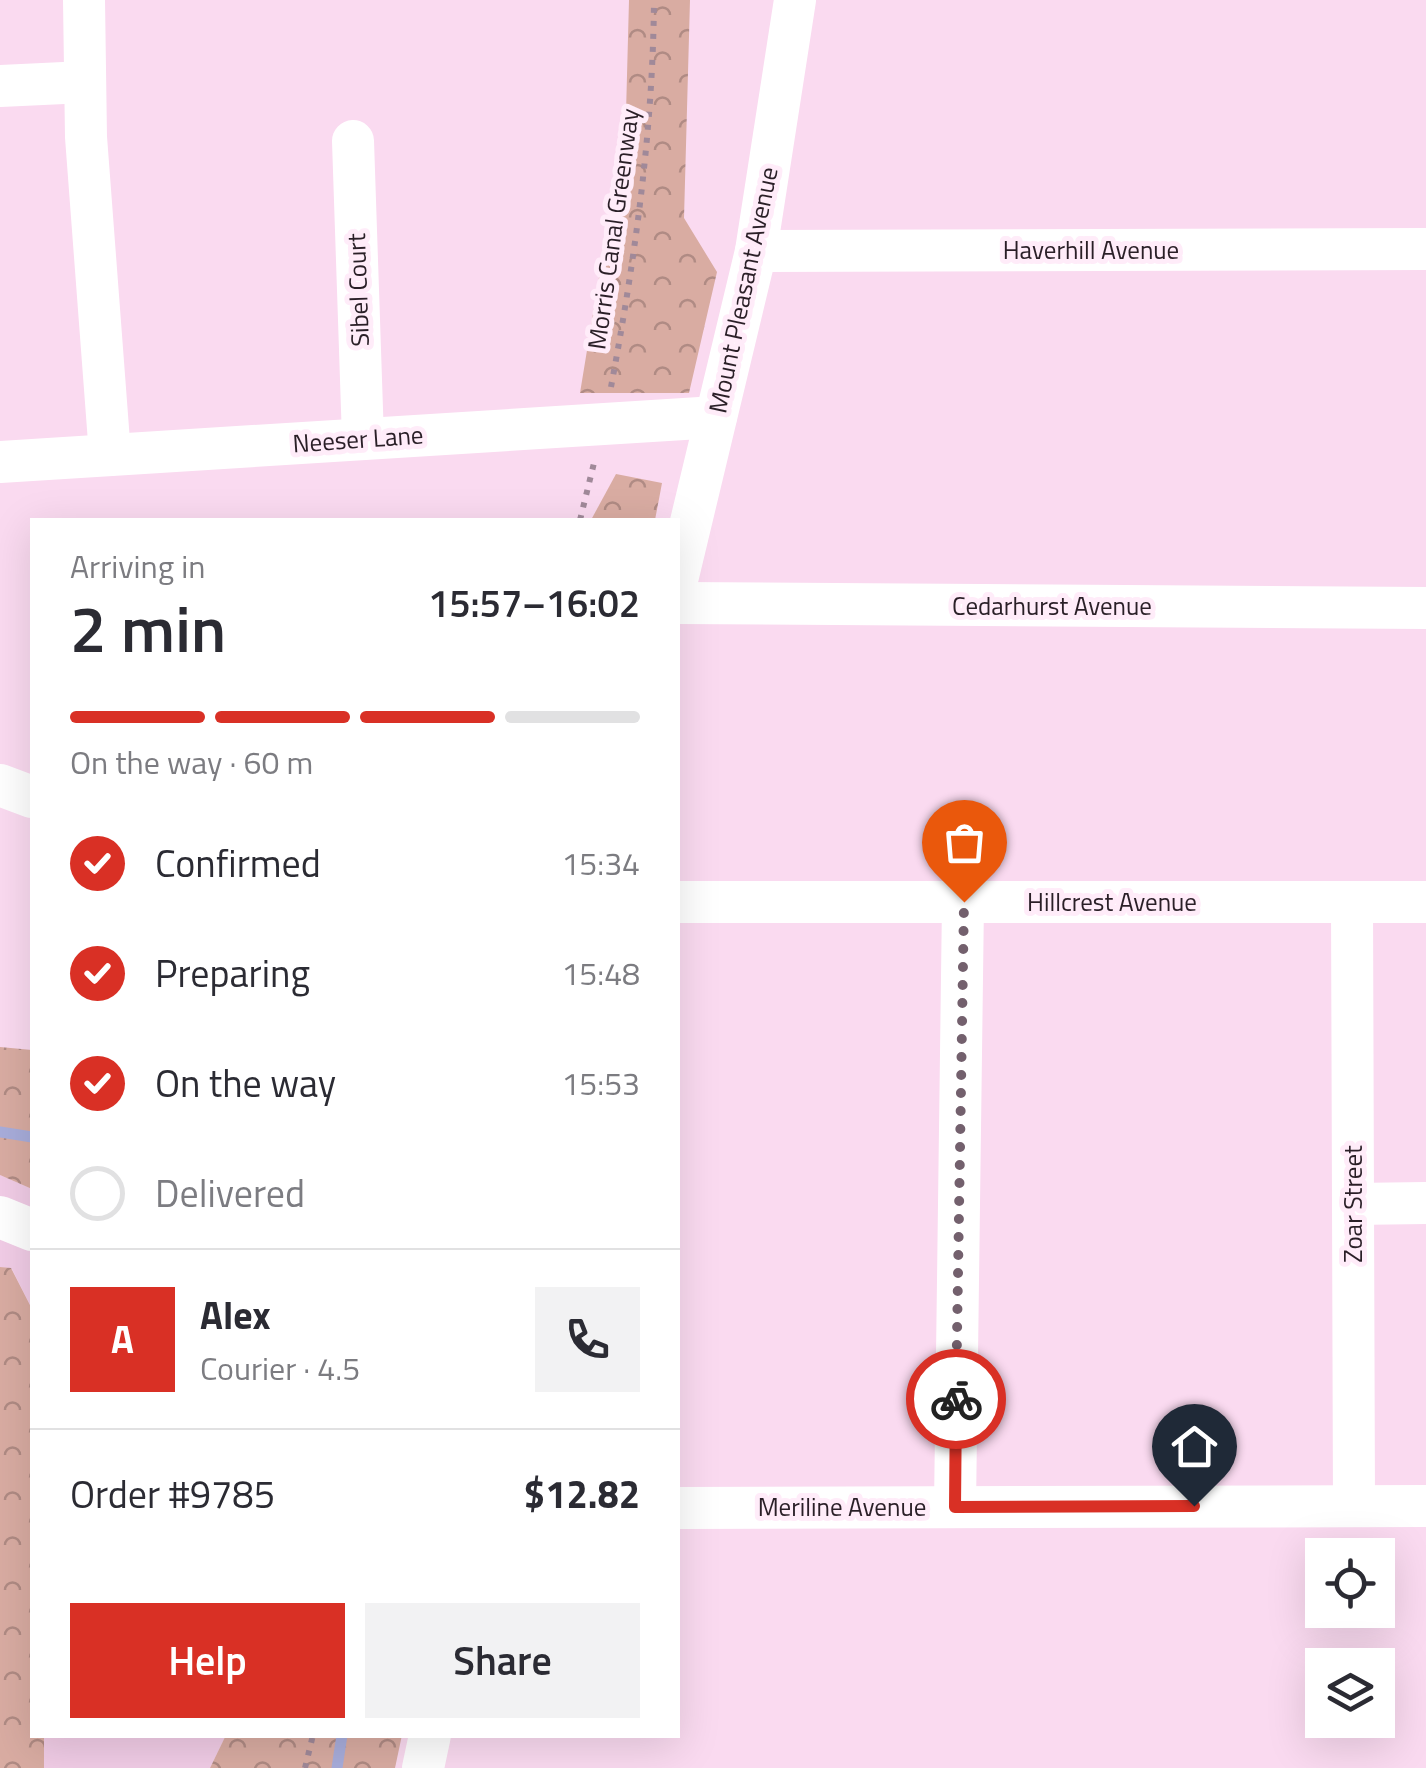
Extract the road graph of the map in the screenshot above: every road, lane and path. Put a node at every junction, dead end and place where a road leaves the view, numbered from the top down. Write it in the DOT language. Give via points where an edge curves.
graph roads {
  1 [pos="84,0"];
  2 [pos="654,0"];
  3 [pos="795,0"];
  4 [pos="85,82"];
  5 [pos="0,86"];
  6 [pos="353,141"];
  7 [pos="1426,249"];
  8 [pos="756,251"];
  9 [pos="716,417"];
  10 [pos="604,424"];
  11 [pos="363,439"];
  12 [pos="110,455"];
  13 [pos="0,462"];
  14 [pos="580,518"];
  15 [pos="680,568"];
  16 [pos="680,603"];
  17 [pos="1426,608"];
  18 [pos="0,784"];
  19 [pos="30,796"];
  20 [pos="680,902"];
  21 [pos="964,902"];
  22 [pos="1352,902"];
  23 [pos="1426,902"];
  24 [pos="1353,1204"];
  25 [pos="1426,1204"];
  26 [pos="0,1217"];
  27 [pos="30,1229"];
  28 [pos="1354,1506"];
  29 [pos="1426,1506"];
  30 [pos="955,1507"];
  31 [pos="680,1508"];
  32 [pos="312,1738"];
  33 [pos="429,1738"];
  34 [pos="305,1768"];
  35 [pos="422,1768"];
  1 -- 4 [label="street"];
  2 -- 10 [label="path, Morris Canal Greenway" via="654,68 633,272"];
  3 -- 8 [label="street, Mount Pleasant Avenue"];
  4 -- 5 [label="street"];
  4 -- 12 [label="street"];
  6 -- 11 [label="street, Sibel Court"];
  7 -- 8 [label="street, Haverhill Avenue"];
  8 -- 9 [label="street, Mount Pleasant Avenue"];
  9 -- 10 [label="street, Neeser Lane"];
  9 -- 15 [label="street, Mount Pleasant Avenue"];
  10 -- 11 [label="street, Neeser Lane"];
  10 -- 14 [label="path, Morris Canal Greenway"];
  11 -- 12 [label="street, Neeser Lane"];
  12 -- 13 [label="street, Neeser Lane"];
  16 -- 17 [label="street, Cedarhurst Avenue"];
  18 -- 19 [label="street"];
  20 -- 21 [label="street, Hillcrest Avenue"];
  21 -- 22 [label="street, Hillcrest Avenue"];
  21 -- 30 [label="street"];
  22 -- 23 [label="street, Hillcrest Avenue"];
  22 -- 24 [label="street, Zoar Street"];
  24 -- 25 [label="street"];
  24 -- 28 [label="street, Zoar Street"];
  26 -- 27 [label="street"];
  28 -- 29 [label="street, Meriline Avenue"];
  28 -- 30 [label="street, Meriline Avenue"];
  30 -- 31 [label="street, Meriline Avenue"];
  32 -- 34 [label="path"];
  33 -- 35 [label="street"];
}
